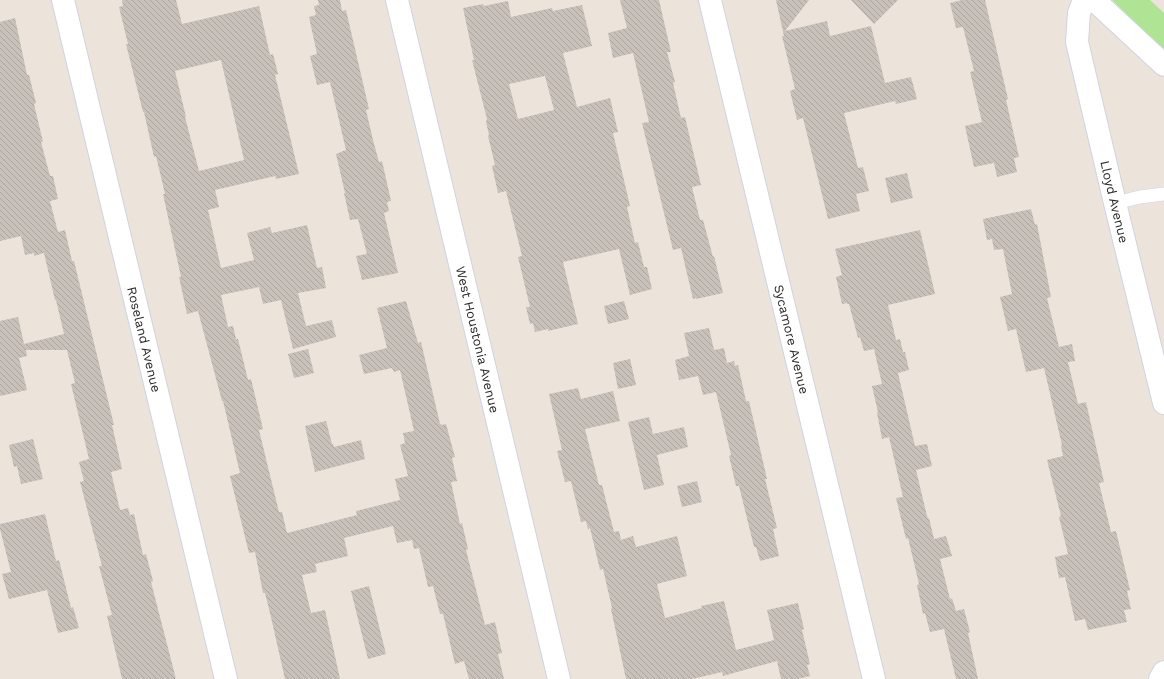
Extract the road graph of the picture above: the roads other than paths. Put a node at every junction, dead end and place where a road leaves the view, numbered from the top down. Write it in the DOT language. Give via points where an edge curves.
graph roads {
  1 [pos="63,0"];
  2 [pos="397,0"];
  3 [pos="710,0"];
  4 [pos="1084,0"];
  5 [pos="1094,0"];
  6 [pos="1164,65"];
  7 [pos="1164,194"];
  8 [pos="1115,203"];
  9 [pos="1164,403"];
  10 [pos="1164,672"];
  11 [pos="226,679"];
  12 [pos="559,679"];
  13 [pos="874,679"];
  14 [pos="1160,679"];
  1 -- 11 [label="street, Roseland Avenue"];
  2 -- 12 [label="street, West Houstonia Avenue"];
  3 -- 13 [label="street, Sycamore Avenue"];
  4 -- 8 [label="street, Lloyd Avenue" via="1079,13 1077,42"];
  5 -- 6 [label="street"];
  7 -- 8 [label="lane"];
  8 -- 9 [label="street, Lloyd Avenue"];
  10 -- 14 [label="street"];
}
